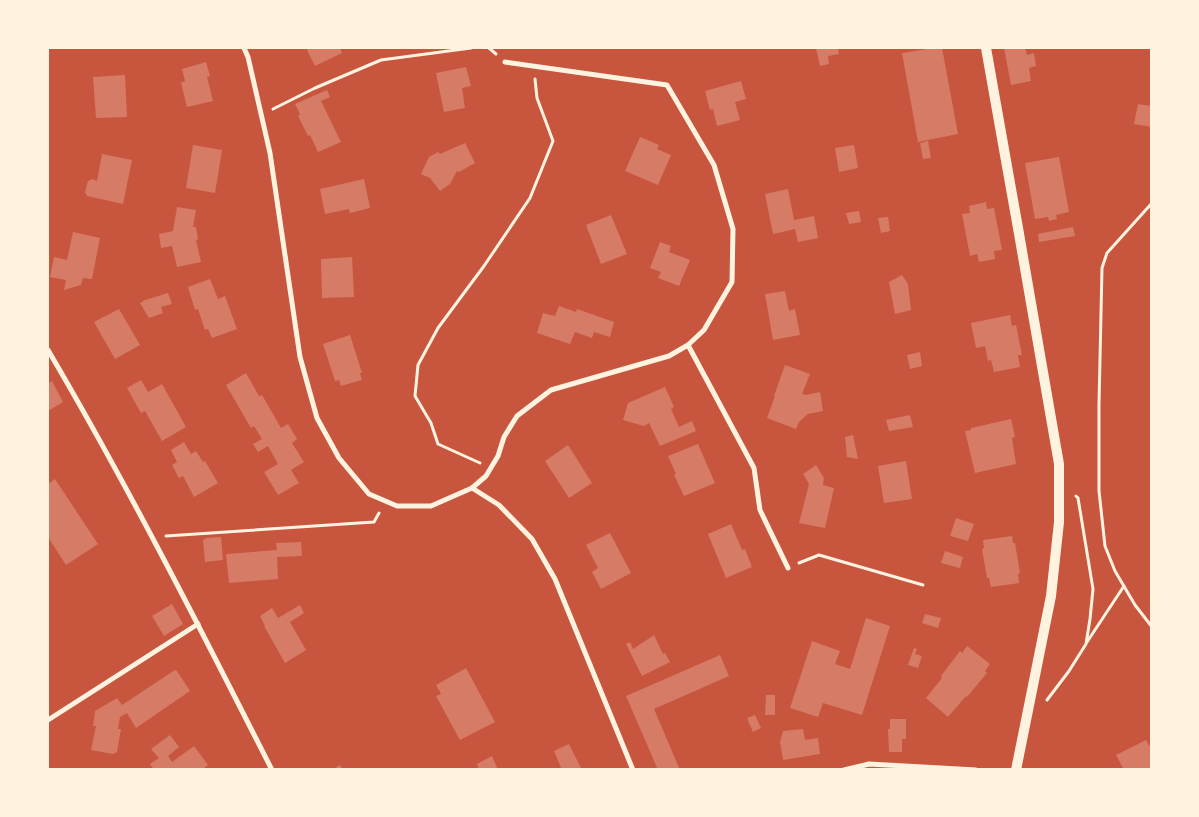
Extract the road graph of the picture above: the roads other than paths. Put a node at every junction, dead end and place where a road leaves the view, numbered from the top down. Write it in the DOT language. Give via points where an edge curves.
graph roads {
  1 [pos="244,48"];
  2 [pos="986,48"];
  3 [pos="505,62"];
  4 [pos="688,346"];
  5 [pos="48,350"];
  6 [pos="472,488"];
  7 [pos="788,568"];
  8 [pos="198,624"];
  9 [pos="48,720"];
  10 [pos="272,770"];
  11 [pos="633,770"];
  12 [pos="844,770"];
  13 [pos="976,770"];
  14 [pos="1016,770"];
  1 -- 6 [label="street" via="270,153 300,357 317,418 339,458 369,494 397,506 431,506"];
  2 -- 14 [label="main road" via="1059,464 1059,522 1051,596"];
  3 -- 4 [label="street" via="667,85 714,165 733,229 732,282 704,330"];
  4 -- 6 [label="street" via="669,356 551,390 517,416 491,468"];
  4 -- 7 [label="street" via="754,468 760,510"];
  5 -- 8 [label="street"];
  6 -- 11 [label="street" via="500,505 532,539 555,579"];
  8 -- 9 [label="street"];
  8 -- 10 [label="street"];
  12 -- 13 [label="street" via="869,764"];
}
